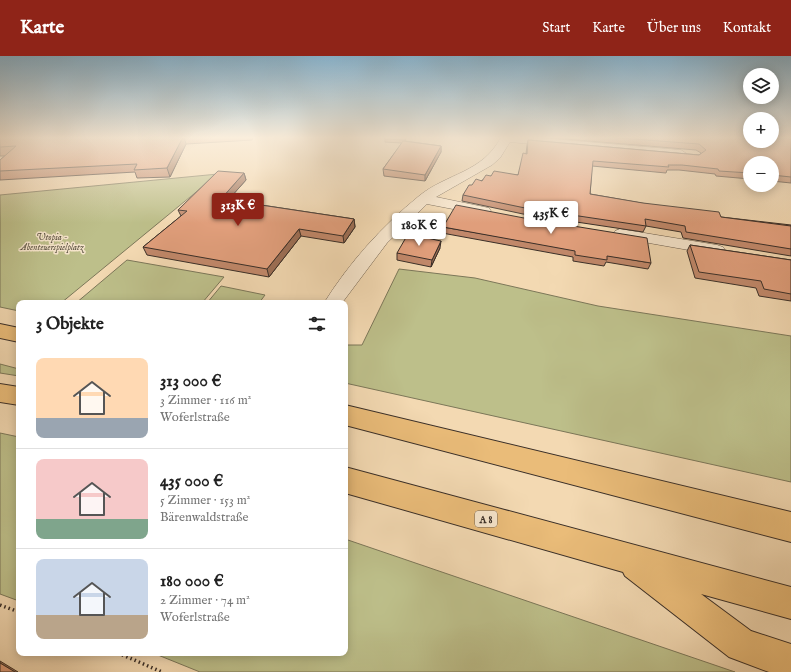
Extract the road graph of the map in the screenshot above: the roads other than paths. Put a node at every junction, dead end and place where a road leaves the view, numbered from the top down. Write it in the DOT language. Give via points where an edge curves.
graph roads {
  1 [pos="486,166"];
  2 [pos="424,198"];
  3 [pos="500,214"];
  4 [pos="609,232"];
  5 [pos="730,252"];
  6 [pos="335,300"];
  7 [pos="0,331"];
  8 [pos="16,334"];
  9 [pos="0,393"];
  10 [pos="16,396"];
  11 [pos="348,416"];
  12 [pos="348,481"];
  13 [pos="791,527"];
  14 [pos="627,558"];
  15 [pos="791,603"];
  16 [pos="791,662"];
  1 -- 2 [label="street"];
  2 -- 3 [label="street"];
  2 -- 6 [label="street" via="381,239"];
  4 -- 5 [label="street"];
  7 -- 8 [label="highway"];
  9 -- 10 [label="highway"];
  11 -- 13 [label="highway"];
  12 -- 14 [label="highway, A 8"];
  14 -- 15 [label="highway, A 8"];
  14 -- 16 [label="highway" via="741,644"];
}
